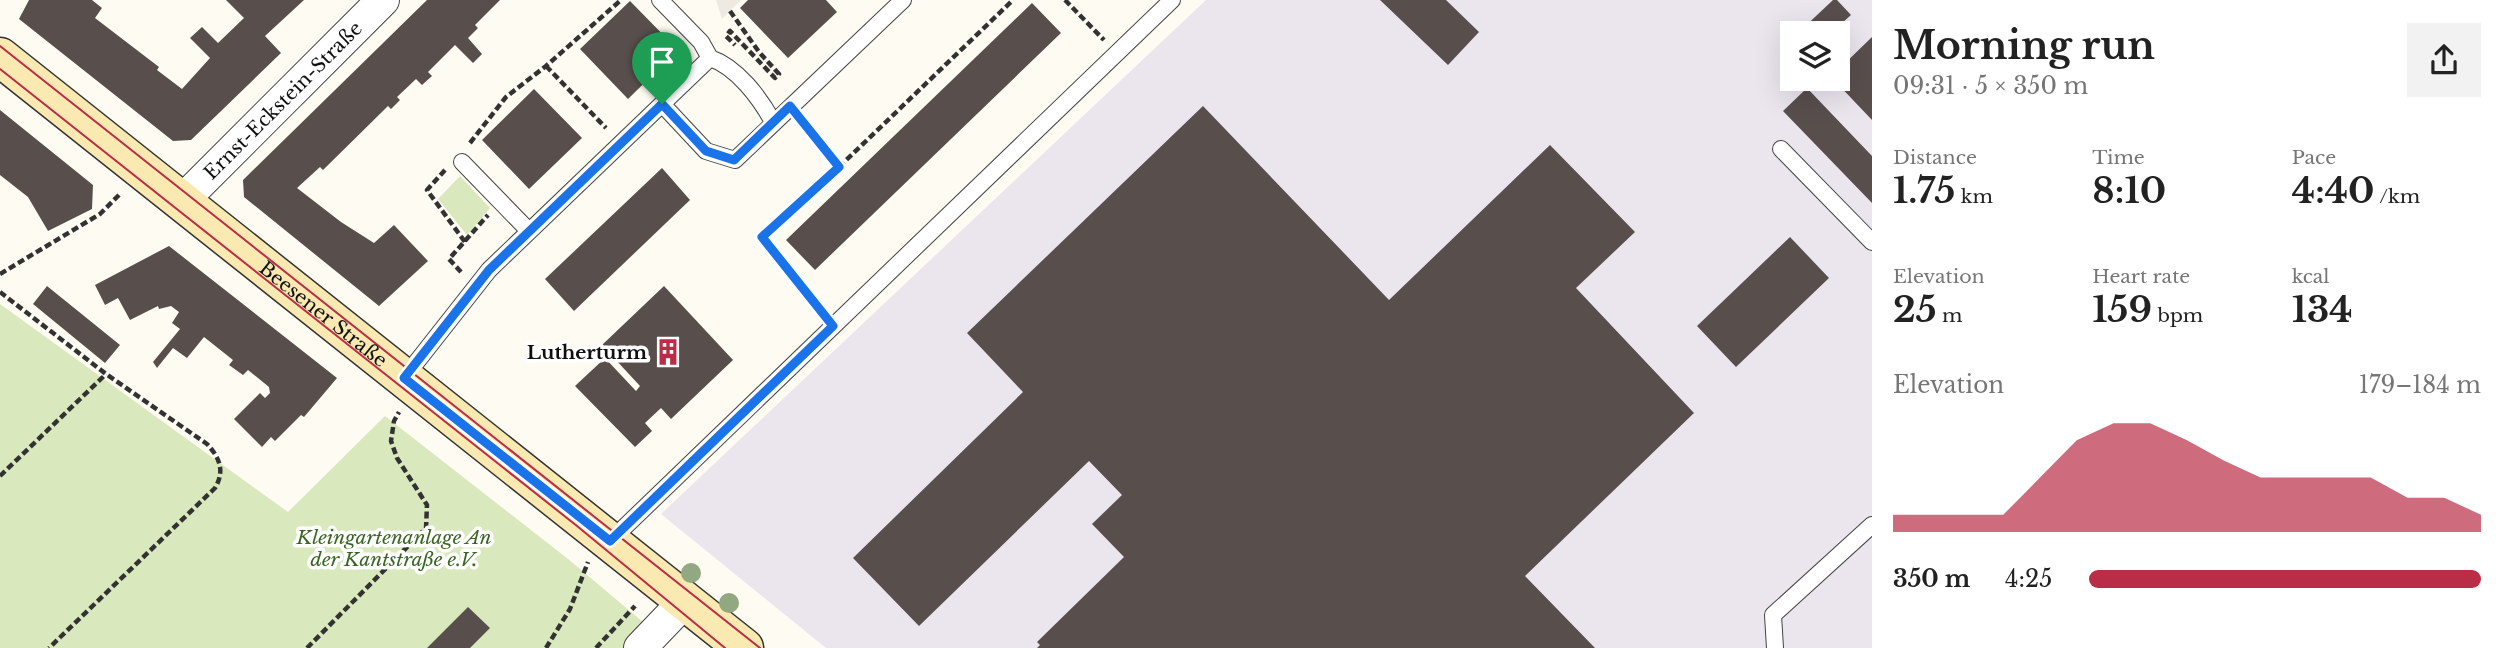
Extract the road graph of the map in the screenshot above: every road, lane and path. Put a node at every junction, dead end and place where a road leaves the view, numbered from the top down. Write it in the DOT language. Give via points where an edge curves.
graph roads {
  1 [pos="383,0"];
  2 [pos="621,0"];
  3 [pos="660,0"];
  4 [pos="902,0"];
  5 [pos="1013,0"];
  6 [pos="1065,0"];
  7 [pos="1172,0"];
  8 [pos="730,11"];
  9 [pos="1116,54"];
  10 [pos="0,57"];
  11 [pos="710,58"];
  12 [pos="546,66"];
  13 [pos="662,104"];
  14 [pos="790,106"];
  15 [pos="773,122"];
  16 [pos="620,144"];
  17 [pos="1781,149"];
  18 [pos="459,159"];
  19 [pos="839,167"];
  20 [pos="143,172"];
  21 [pos="181,202"];
  22 [pos="491,212"];
  23 [pos="530,231"];
  24 [pos="466,242"];
  25 [pos="1872,243"];
  26 [pos="0,274"];
  27 [pos="475,287"];
  28 [pos="0,292"];
  29 [pos="833,326"];
  30 [pos="106,374"];
  31 [pos="408,382"];
  32 [pos="0,476"];
  33 [pos="1872,524"];
  34 [pos="607,542"];
  35 [pos="685,601"];
  36 [pos="635,606"];
  37 [pos="49,648"];
  38 [pos="307,648"];
  39 [pos="546,648"];
  40 [pos="596,648"];
  41 [pos="640,648"];
  42 [pos="744,648"];
  43 [pos="1775,648"];
  1 -- 21 [label="street, Ernst-Eckstein-Straße"];
  2 -- 12 [label="path"];
  3 -- 11 [label="lane" via="701,42"];
  4 -- 14 [label="lane"];
  5 -- 19 [label="path"];
  6 -- 9 [label="path"];
  7 -- 9 [label="lane"];
  8 -- 14 [label="path" via="779,74 775,78 730,31 726,36"];
  9 -- 29 [label="lane"];
  10 -- 20 [label="street, Beesener Straße"];
  11 -- 13 [label="lane"];
  11 -- 15 [label="lane" via="723,62 762,102"];
  12 -- 16 [label="path"];
  12 -- 18 [label="path" via="506,97"];
  13 -- 15 [label="lane" via="706,151 734,160"];
  13 -- 16 [label="lane"];
  14 -- 15 [label="lane"];
  14 -- 19 [label="path"];
  16 -- 23 [label="lane"];
  17 -- 25 [label="lane"];
  18 -- 23 [label="lane"];
  18 -- 24 [label="path" via="427,191"];
  19 -- 29 [label="path" via="762,237"];
  20 -- 21 [label="street, Beesener Straße"];
  20 -- 26 [label="path" via="100,214"];
  21 -- 31 [label="street, Beesener Straße"];
  22 -- 24 [label="path"];
  23 -- 27 [label="lane"];
  24 -- 27 [label="path" via="449,259"];
  27 -- 31 [label="lane"];
  28 -- 30 [label="path"];
  29 -- 34 [label="lane"];
  30 -- 32 [label="path"];
  30 -- 37 [label="path" via="207,444 217,455 220,478 215,488"];
  31 -- 34 [label="street, Beesener Straße"];
  31 -- 38 [label="path" via="391,441 427,505 426,528"];
  33 -- 43 [label="lane" via="1773,615"];
  34 -- 35 [label="street, Beesener Straße"];
  34 -- 39 [label="path" via="585,566 569,608"];
  35 -- 41 [label="street"];
  35 -- 42 [label="street, Beesener Straße"];
  36 -- 40 [label="path"];
}
